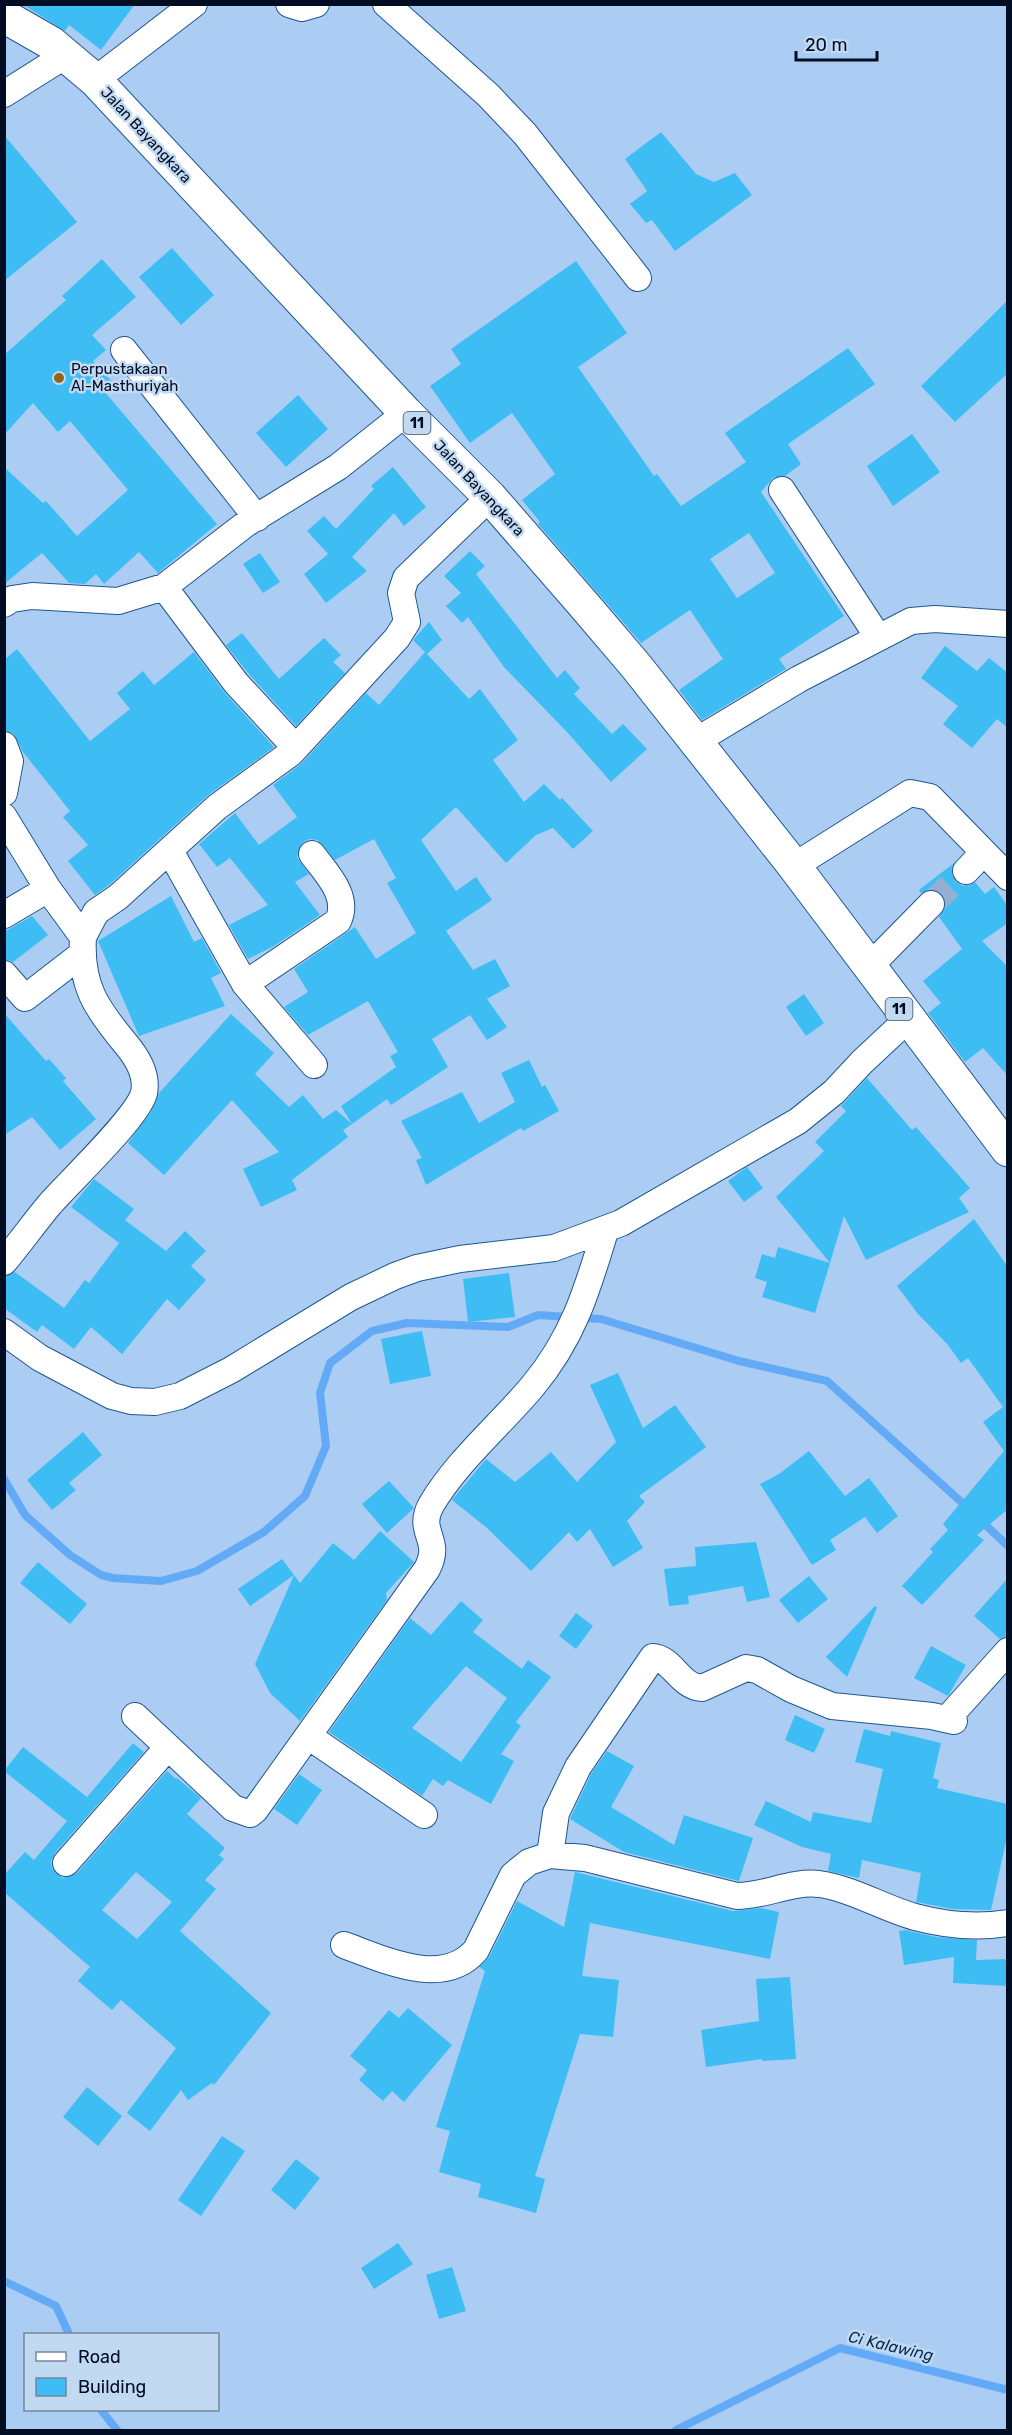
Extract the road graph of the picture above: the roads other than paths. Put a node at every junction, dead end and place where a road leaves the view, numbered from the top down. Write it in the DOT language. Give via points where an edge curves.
graph roads {
  1 [pos="194,4"];
  2 [pos="289,4"];
  3 [pos="316,4"];
  4 [pos="386,4"];
  5 [pos="4,16"];
  6 [pos="66,56"];
  7 [pos="95,80"];
  8 [pos="4,94"];
  9 [pos="638,278"];
  10 [pos="124,350"];
  11 [pos="406,413"];
  12 [pos="782,490"];
  13 [pos="490,497"];
  14 [pos="257,518"];
  15 [pos="164,587"];
  16 [pos="4,604"];
  17 [pos="1008,624"];
  18 [pos="878,637"];
  19 [pos="696,741"];
  20 [pos="4,745"];
  21 [pos="295,747"];
  22 [pos="6,780"];
  23 [pos="4,817"];
  24 [pos="170,851"];
  25 [pos="312,854"];
  26 [pos="794,866"];
  27 [pos="1008,877"];
  28 [pos="48,890"];
  29 [pos="931,904"];
  30 [pos="4,915"];
  31 [pos="83,946"];
  32 [pos="868,968"];
  33 [pos="4,975"];
  34 [pos="245,984"];
  35 [pos="908,1019"];
  36 [pos="314,1065"];
  37 [pos="1008,1150"];
  38 [pos="605,1231"];
  39 [pos="4,1262"];
  40 [pos="4,1332"];
  41 [pos="1008,1651"];
  42 [pos="135,1716"];
  43 [pos="308,1736"];
  44 [pos="168,1747"];
  45 [pos="424,1815"];
  46 [pos="550,1855"];
  47 [pos="66,1863"];
  48 [pos="1008,1923"];
  49 [pos="344,1945"];
  1 -- 7 [label="street"];
  2 -- 3 [label="street" via="302,8"];
  4 -- 9 [label="street" via="488,95 525,134"];
  5 -- 6 [label="highway, Jalan Bayangkara / 11" via="33,31"];
  6 -- 7 [label="highway, Jalan Bayangkara / 11"];
  6 -- 8 [label="street"];
  7 -- 11 [label="highway, Jalan Bayangkara / 11"];
  10 -- 14 [label="street"];
  11 -- 13 [label="highway, Jalan Bayangkara / 11"];
  11 -- 14 [label="street" via="338,467"];
  12 -- 18 [label="street"];
  13 -- 19 [label="highway, Jalan Bayangkara / 11"];
  13 -- 21 [label="street" via="406,578 400,593 406,622 397,638"];
  14 -- 15 [label="street"];
  15 -- 16 [label="street" via="118,601 32,596"];
  15 -- 21 [label="street" via="236,684"];
  17 -- 18 [label="street" via="911,621"];
  18 -- 19 [label="street"];
  19 -- 26 [label="highway, Jalan Bayangkara / 11"];
  20 -- 22 [label="street" via="10,761"];
  21 -- 24 [label="street" via="277,765 217,807"];
  23 -- 28 [label="street"];
  24 -- 31 [label="street" via="96,912"];
  24 -- 34 [label="street"];
  25 -- 34 [label="street" via="341,898 338,921"];
  26 -- 27 [label="street" via="910,793 930,798 974,862"];
  26 -- 32 [label="highway, 11"];
  28 -- 30 [label="street"];
  28 -- 31 [label="street"];
  29 -- 32 [label="street"];
  31 -- 33 [label="street" via="25,998"];
  31 -- 39 [label="street" via="88,988 97,1009 138,1061 144,1093 131,1115 49,1205"];
  32 -- 35 [label="highway, 11"];
  34 -- 36 [label="street"];
  35 -- 37 [label="highway, 11"];
  35 -- 38 [label="street" via="834,1092 798,1121"];
  38 -- 40 [label="street" via="554,1248 460,1259 395,1276 341,1303 231,1370 180,1396 155,1402 112,1396 83,1383"];
  38 -- 43 [label="street" via="582,1308 570,1333 532,1386 440,1492 426,1515 426,1529 434,1550 427,1569"];
  41 -- 46 [label="street" via="950,1720 832,1706 746,1668 702,1688 695,1687 653,1657 578,1767 556,1813"];
  42 -- 44 [label="street"];
  43 -- 44 [label="street" via="250,1814 233,1808"];
  43 -- 45 [label="street"];
  44 -- 47 [label="street"];
  46 -- 48 [label="street" via="585,1858 737,1896 818,1884 915,1917 968,1925"];
  46 -- 49 [label="street" via="529,1862 513,1875 476,1950 458,1965 431,1970"];
}
